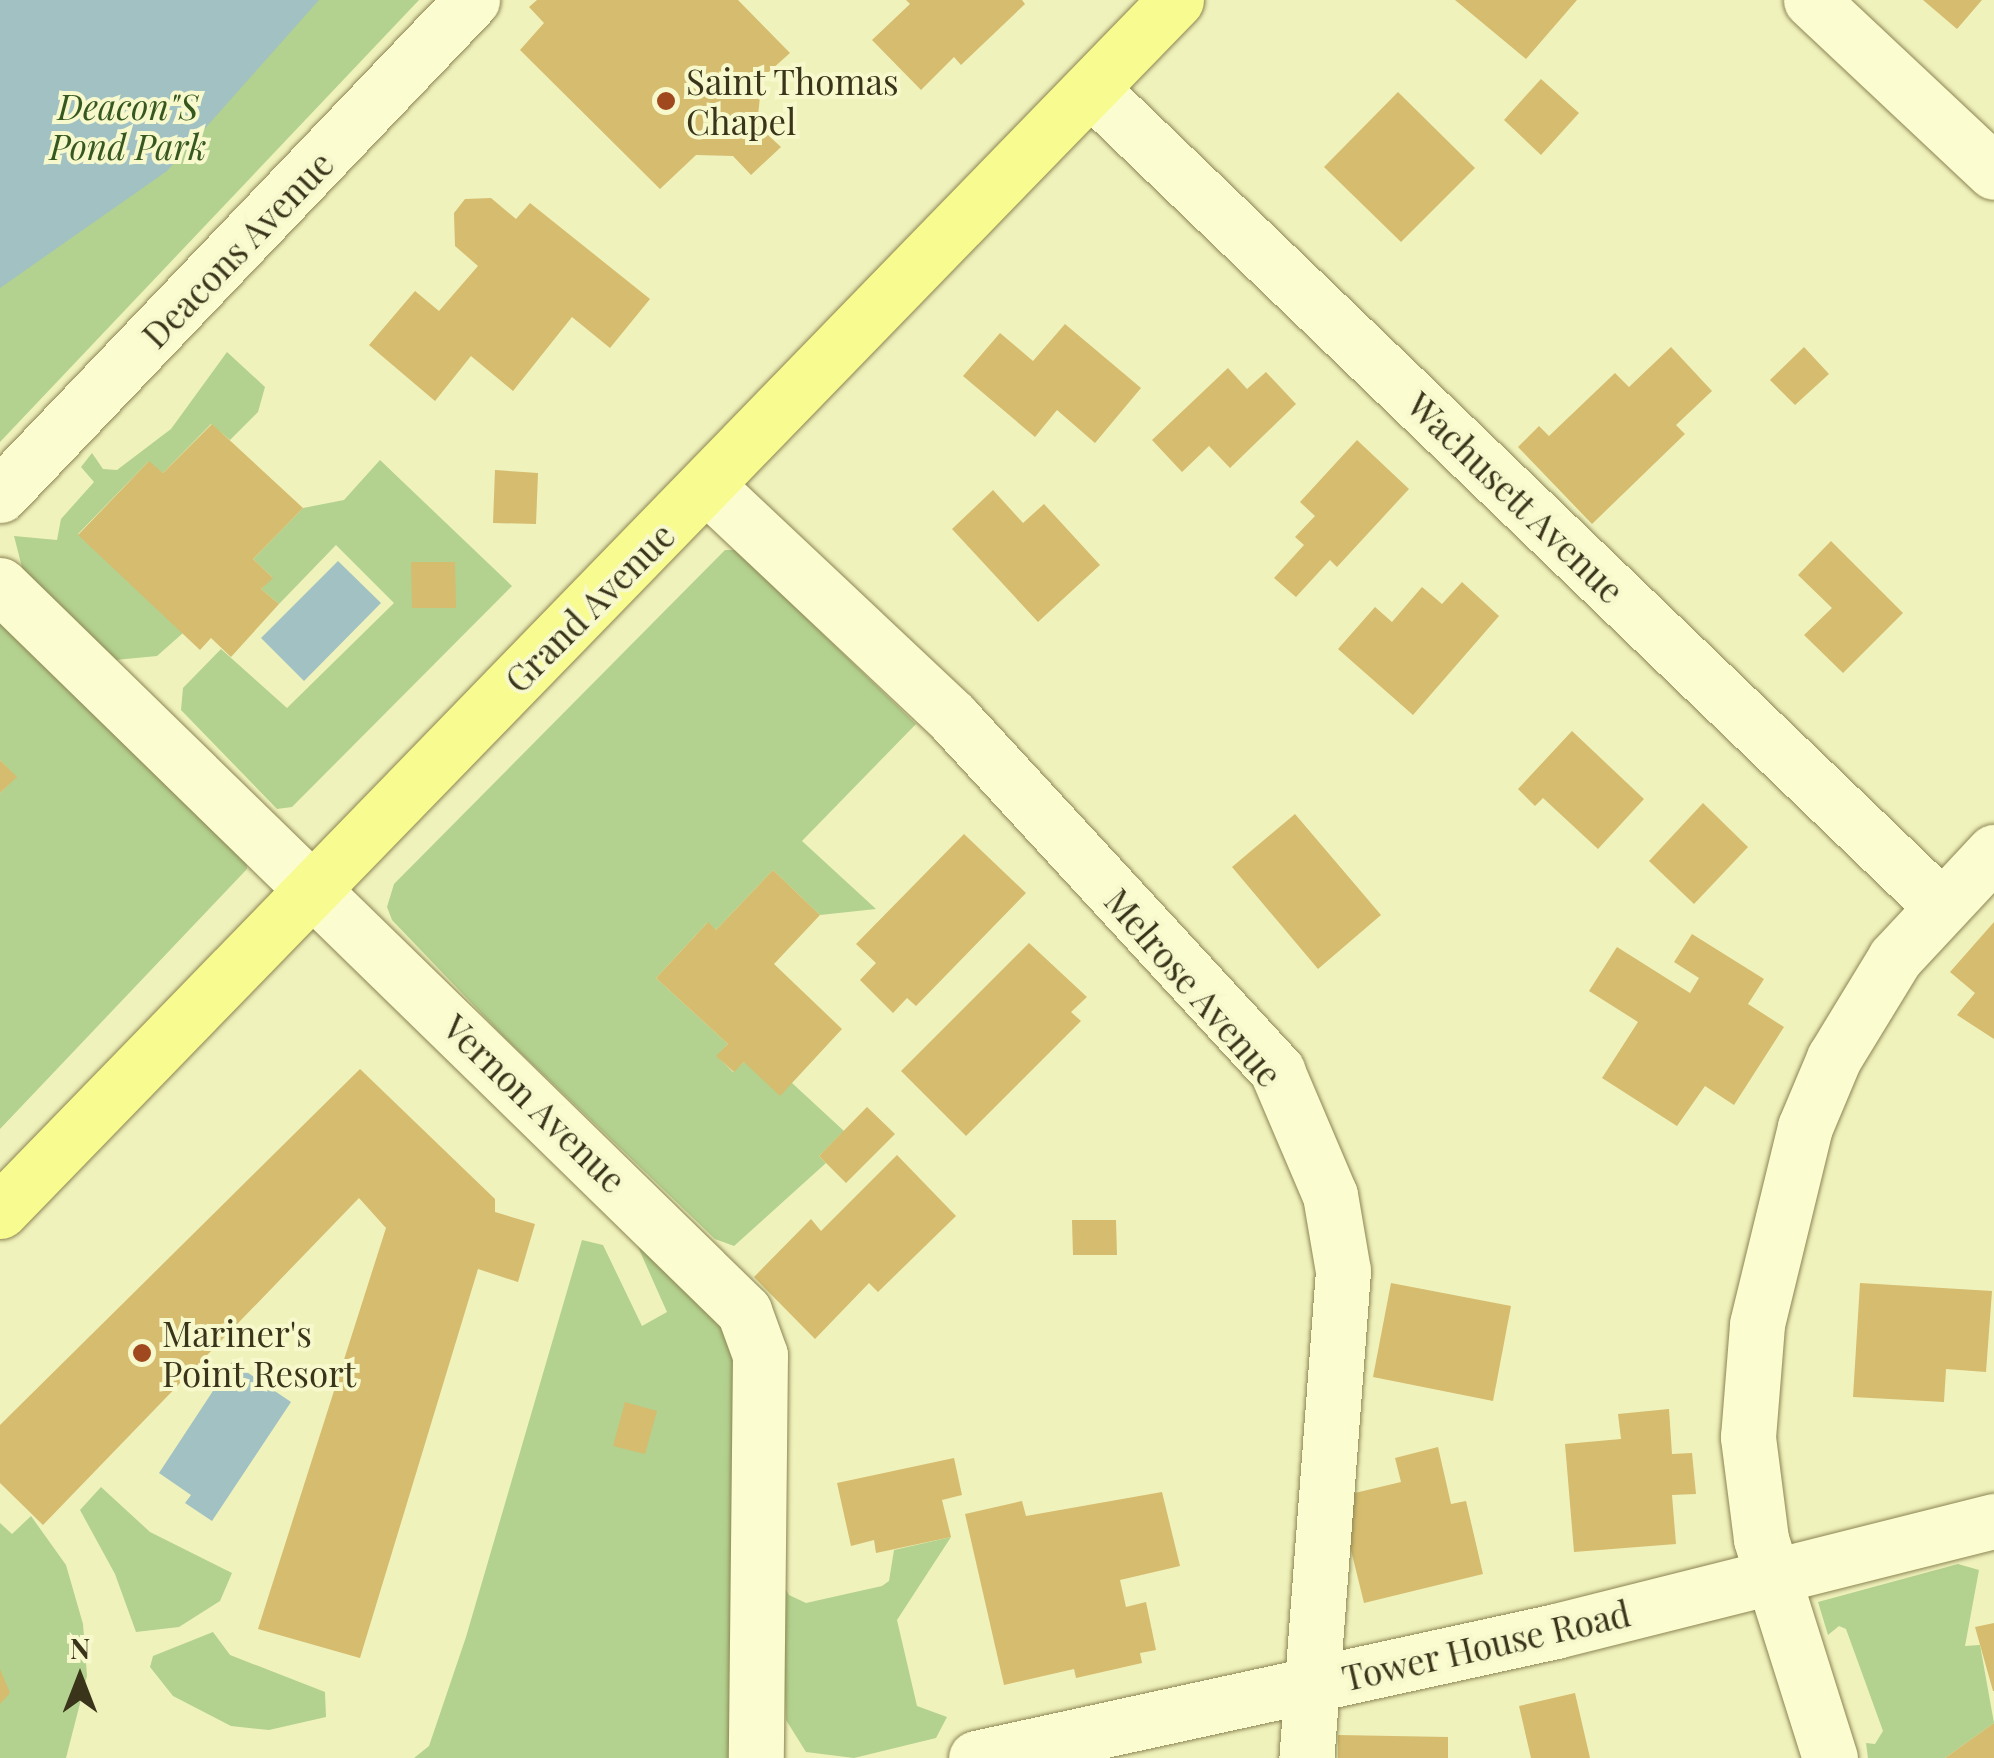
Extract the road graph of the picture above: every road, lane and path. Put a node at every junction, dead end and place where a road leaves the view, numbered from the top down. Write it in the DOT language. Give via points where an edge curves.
graph roads {
  1 [pos="472,0"];
  2 [pos="1176,0"];
  3 [pos="1811,0"];
  4 [pos="1092,90"];
  5 [pos="1994,172"];
  6 [pos="708,487"];
  7 [pos="0,495"];
  8 [pos="0,585"];
  9 [pos="1994,852"];
  10 [pos="311,887"];
  11 [pos="1940,905"];
  12 [pos="0,1211"];
  13 [pos="1994,1520"];
  14 [pos="1770,1575"];
  15 [pos="1309,1686"];
  16 [pos="756,1758"];
  17 [pos="976,1758"];
  18 [pos="1306,1758"];
  19 [pos="1830,1758"];
  1 -- 7 [label="street, Deacons Avenue"];
  2 -- 4 [label="main road, Grand Avenue"];
  3 -- 5 [label="street"];
  4 -- 6 [label="main road, Grand Avenue"];
  4 -- 11 [label="street, Wachusett Avenue"];
  6 -- 10 [label="main road, Grand Avenue"];
  6 -- 15 [label="street, Melrose Avenue" via="952,717 1277,1071 1330,1195 1344,1272"];
  8 -- 10 [label="street, Vernon Avenue"];
  9 -- 11 [label="street"];
  10 -- 12 [label="main road, Grand Avenue"];
  10 -- 16 [label="street, Vernon Avenue" via="744,1311 760,1355"];
  11 -- 14 [label="street" via="1862,1004 1834,1058 1805,1127 1770,1260 1748,1437"];
  13 -- 14 [label="street, Tower House Road"];
  14 -- 15 [label="street, Tower House Road"];
  14 -- 19 [label="street"];
  15 -- 17 [label="street, Tower House Road"];
  15 -- 18 [label="street, Melrose Avenue"];
}
